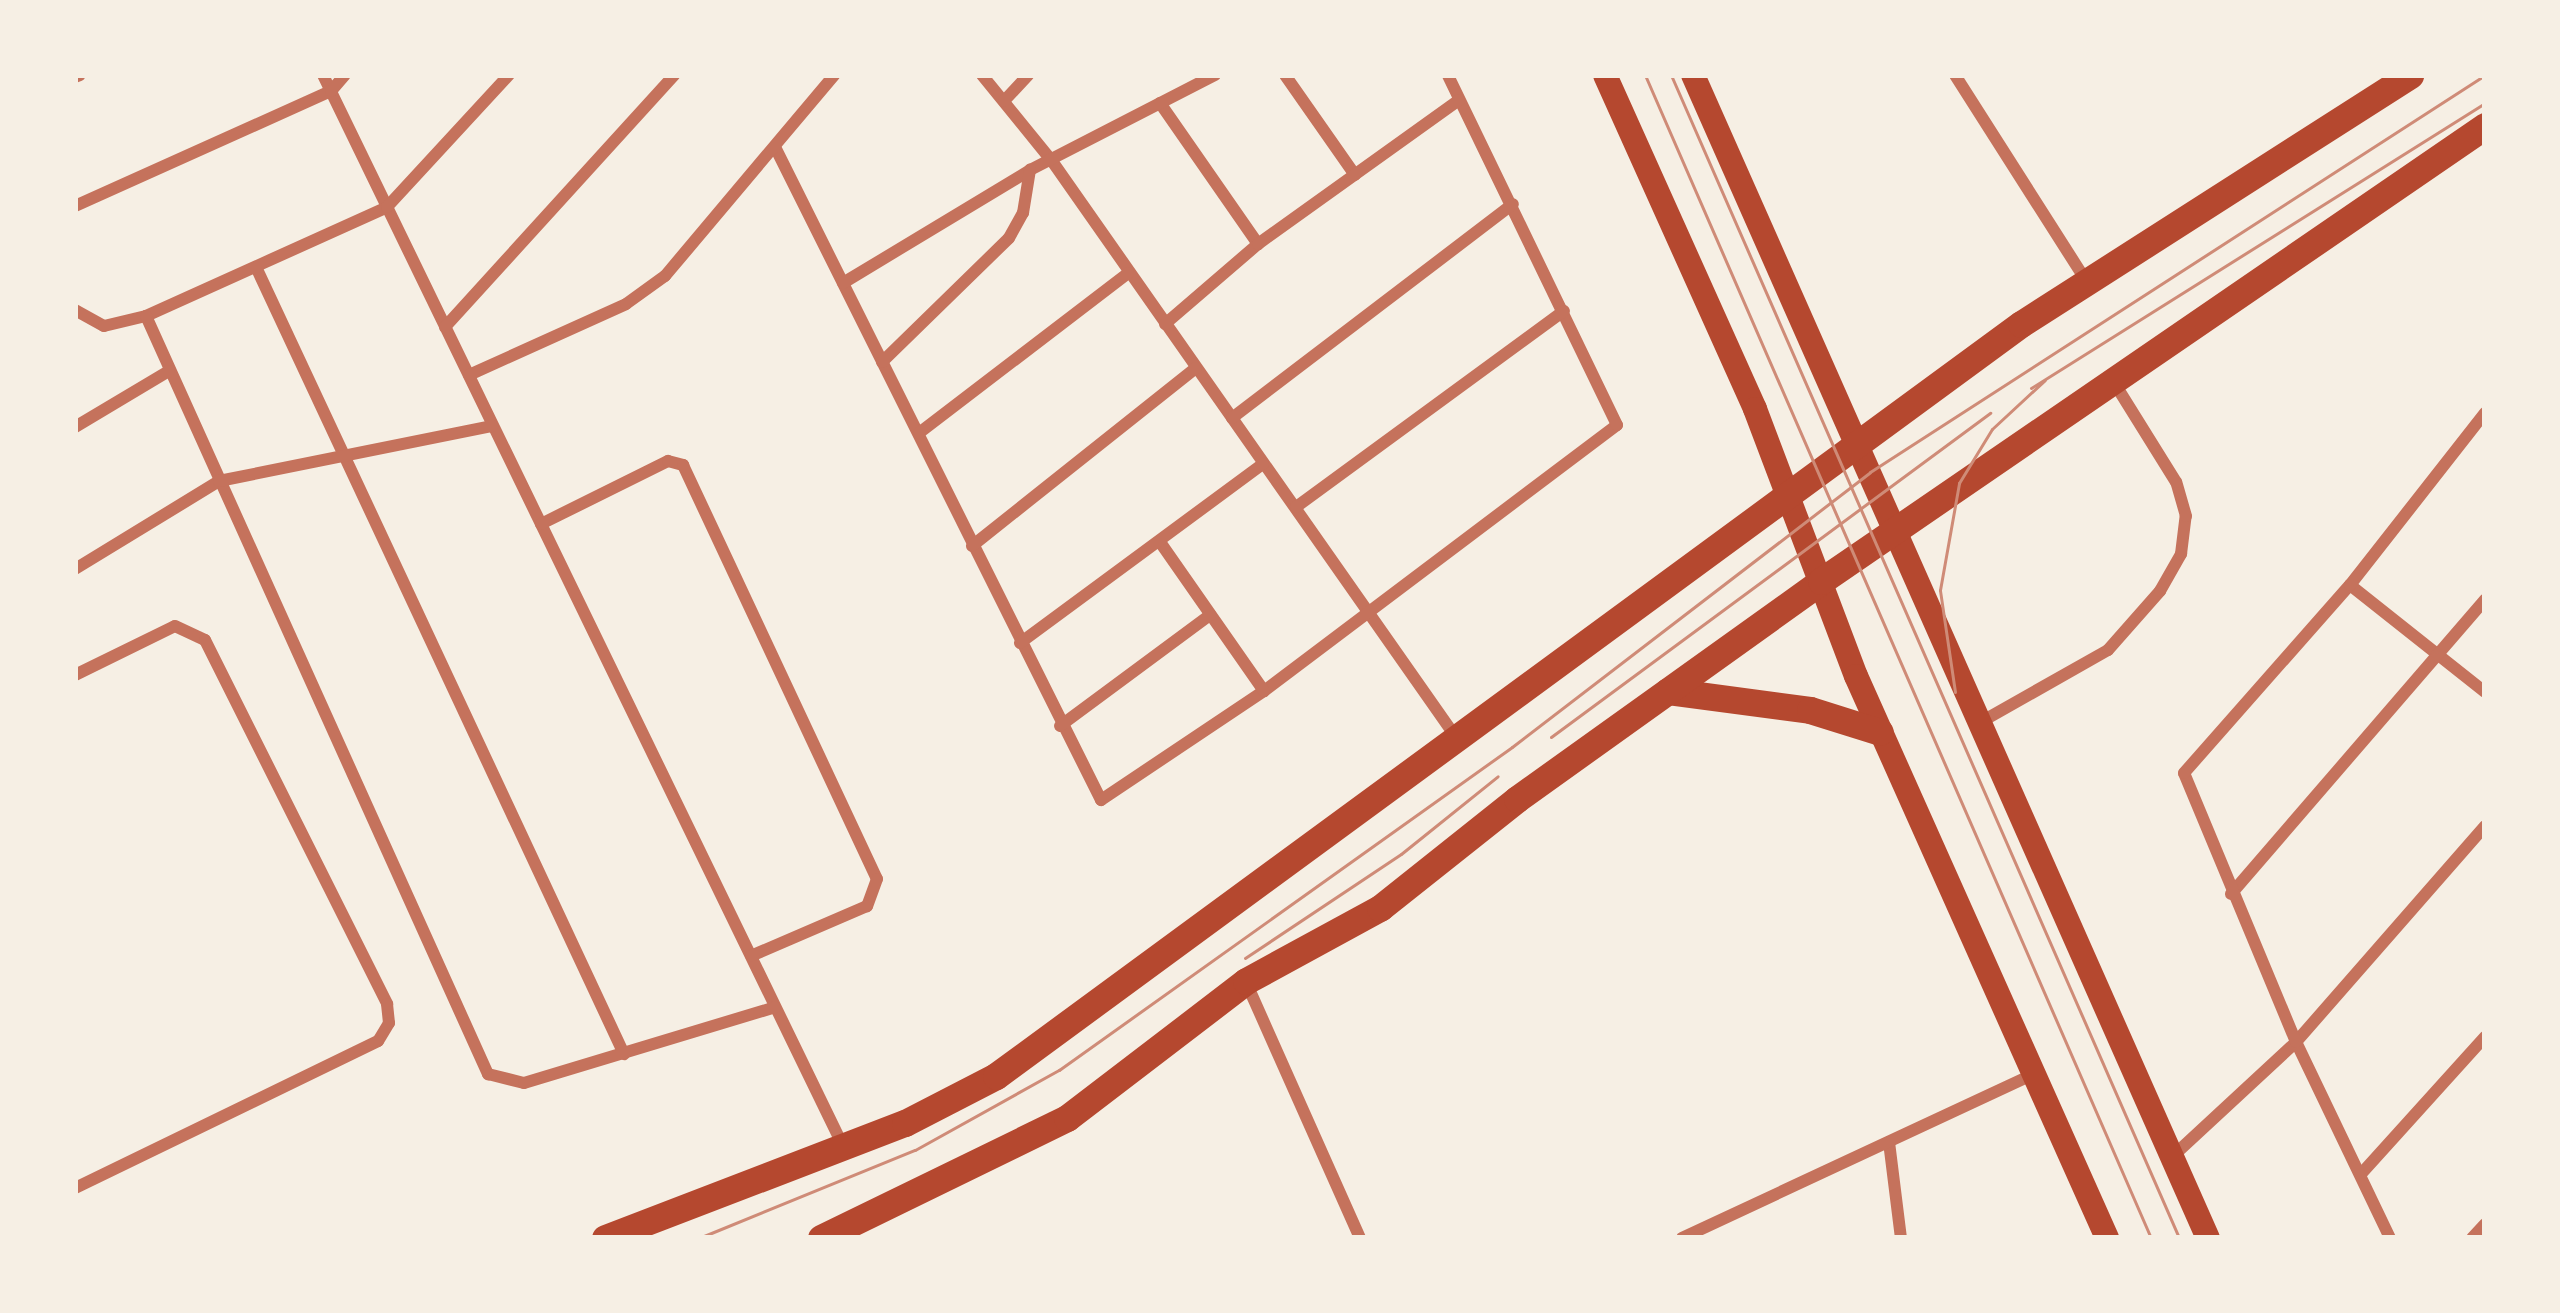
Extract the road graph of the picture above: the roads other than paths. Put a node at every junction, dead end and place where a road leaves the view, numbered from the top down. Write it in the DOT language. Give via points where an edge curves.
graph roads {
  1 [pos="323,75"];
  2 [pos="345,75"];
  3 [pos="509,75"];
  4 [pos="674,75"];
  5 [pos="834,75"];
  6 [pos="982,75"];
  7 [pos="1028,75"];
  8 [pos="1215,75"];
  9 [pos="1285,75"];
  10 [pos="1448,75"];
  11 [pos="1605,75"];
  12 [pos="1693,75"];
  13 [pos="1955,75"];
  14 [pos="2410,75"];
  15 [pos="331,91"];
  16 [pos="1460,100"];
  17 [pos="1004,101"];
  18 [pos="1160,103"];
  19 [pos="2485,126"];
  20 [pos="775,147"];
  21 [pos="1052,160"];
  22 [pos="1030,170"];
  23 [pos="1354,175"];
  24 [pos="1513,205"];
  25 [pos="75,206"];
  26 [pos="387,207"];
  27 [pos="1258,244"];
  28 [pos="256,268"];
  29 [pos="1128,273"];
  30 [pos="2085,279"];
  31 [pos="843,283"];
  32 [pos="75,310"];
  33 [pos="1564,311"];
  34 [pos="146,316"];
  35 [pos="1165,324"];
  36 [pos="445,327"];
  37 [pos="882,362"];
  38 [pos="1196,368"];
  39 [pos="169,370"];
  40 [pos="469,375"];
  41 [pos="2111,378"];
  42 [pos="2485,412"];
  43 [pos="1232,418"];
  44 [pos="494,426"];
  45 [pos="75,427"];
  46 [pos="919,433"];
  47 [pos="1860,444"];
  48 [pos="346,454"];
  49 [pos="1263,464"];
  50 [pos="219,481"];
  51 [pos="1786,491"];
  52 [pos="1296,507"];
  53 [pos="541,524"];
  54 [pos="1893,530"];
  55 [pos="1160,542"];
  56 [pos="972,546"];
  57 [pos="75,568"];
  58 [pos="1821,581"];
  59 [pos="2350,585"];
  60 [pos="2485,600"];
  61 [pos="1366,613"];
  62 [pos="1210,616"];
  63 [pos="1021,643"];
  64 [pos="2438,653"];
  65 [pos="75,675"];
  66 [pos="1264,691"];
  67 [pos="1667,691"];
  68 [pos="2485,692"];
  69 [pos="1978,724"];
  70 [pos="1060,726"];
  71 [pos="1880,732"];
  72 [pos="1453,734"];
  73 [pos="2485,826"];
  74 [pos="2231,894"];
  75 [pos="751,956"];
  76 [pos="1246,981"];
  77 [pos="775,1007"];
  78 [pos="2485,1037"];
  79 [pos="2296,1042"];
  80 [pos="624,1054"];
  81 [pos="2032,1076"];
  82 [pos="1889,1142"];
  83 [pos="844,1148"];
  84 [pos="2172,1156"];
  85 [pos="2361,1174"];
  86 [pos="75,1188"];
  87 [pos="2485,1223"];
  88 [pos="834,1236"];
  89 [pos="605,1238"];
  90 [pos="1360,1238"];
  91 [pos="1682,1238"];
  92 [pos="1901,1238"];
  93 [pos="2107,1238"];
  94 [pos="2208,1238"];
  95 [pos="2390,1238"];
  96 [pos="2472,1238"];
  1 -- 15 [label="street"];
  2 -- 15 [label="street"];
  3 -- 26 [label="street"];
  4 -- 36 [label="street"];
  5 -- 20 [label="street"];
  6 -- 17 [label="street"];
  7 -- 17 [label="street"];
  8 -- 18 [label="street"];
  9 -- 23 [label="street"];
  10 -- 16 [label="street"];
  11 -- 51 [label="main road"];
  12 -- 47 [label="main road"];
  13 -- 30 [label="street"];
  14 -- 30 [label="main road"];
  15 -- 25 [label="street"];
  15 -- 26 [label="street"];
  16 -- 23 [label="street"];
  16 -- 24 [label="street"];
  17 -- 21 [label="street"];
  18 -- 21 [label="street"];
  18 -- 27 [label="street"];
  19 -- 41 [label="main road"];
  20 -- 31 [label="street"];
  20 -- 40 [label="street" via="665,275 626,304"];
  21 -- 22 [label="street"];
  21 -- 29 [label="street"];
  22 -- 31 [label="street"];
  22 -- 37 [label="street" via="1009,238"];
  23 -- 27 [label="street"];
  24 -- 33 [label="street"];
  24 -- 43 [label="street"];
  26 -- 28 [label="street"];
  26 -- 36 [label="street"];
  27 -- 35 [label="street"];
  28 -- 34 [label="street"];
  28 -- 48 [label="street"];
  29 -- 35 [label="street"];
  29 -- 46 [label="street"];
  30 -- 47 [label="main road"];
  31 -- 37 [label="street"];
  32 -- 34 [label="street" via="88,323"];
  33 -- 52 [label="street"];
  33 -- 61 [label="street" via="1616,409 1611,437"];
  34 -- 39 [label="street"];
  35 -- 38 [label="street"];
  36 -- 40 [label="street"];
  37 -- 46 [label="street"];
  38 -- 43 [label="street"];
  38 -- 56 [label="street"];
  39 -- 45 [label="street"];
  39 -- 50 [label="street"];
  40 -- 44 [label="street"];
  41 -- 54 [label="main road"];
  41 -- 69 [label="street" via="2176,482 2186,516 2181,554 2108,650"];
  42 -- 59 [label="street"];
  43 -- 49 [label="street"];
  44 -- 48 [label="street"];
  44 -- 53 [label="street"];
  46 -- 56 [label="street"];
  47 -- 51 [label="main road"];
  47 -- 54 [label="main road"];
  48 -- 50 [label="street"];
  48 -- 80 [label="street"];
  49 -- 52 [label="street"];
  49 -- 55 [label="street"];
  50 -- 57 [label="street"];
  50 -- 80 [label="street" via="488,1074 524,1083"];
  51 -- 58 [label="main road"];
  51 -- 72 [label="main road"];
  52 -- 61 [label="street"];
  53 -- 75 [label="street"];
  53 -- 75 [label="street" via="676,460 877,879 867,906"];
  54 -- 58 [label="main road"];
  54 -- 69 [label="main road"];
  55 -- 62 [label="street"];
  55 -- 63 [label="street"];
  56 -- 63 [label="street"];
  58 -- 67 [label="main road"];
  58 -- 71 [label="main road"];
  59 -- 64 [label="street"];
  59 -- 74 [label="street" via="2184,773"];
  60 -- 64 [label="street"];
  61 -- 66 [label="street"];
  61 -- 72 [label="street"];
  62 -- 66 [label="street"];
  62 -- 70 [label="street"];
  63 -- 70 [label="street"];
  64 -- 68 [label="street"];
  64 -- 74 [label="street"];
  65 -- 86 [label="street" via="175,626 205,640 388,1004 389,1023 378,1041"];
  66 -- 70 [label="street" via="1100,800"];
  67 -- 71 [label="main road" via="1810,710"];
  67 -- 76 [label="main road" via="1379,908"];
  69 -- 84 [label="main road"];
  71 -- 81 [label="main road"];
  72 -- 83 [label="main road" via="1054,1036 959,1098"];
  73 -- 79 [label="street"];
  74 -- 79 [label="street"];
  75 -- 77 [label="street"];
  76 -- 88 [label="main road" via="1067,1118"];
  76 -- 90 [label="street"];
  77 -- 80 [label="street"];
  77 -- 83 [label="street"];
  78 -- 85 [label="street"];
  79 -- 84 [label="street"];
  79 -- 85 [label="street"];
  81 -- 82 [label="street"];
  81 -- 93 [label="main road"];
  82 -- 91 [label="street"];
  82 -- 92 [label="street"];
  83 -- 89 [label="main road"];
  84 -- 94 [label="main road"];
  85 -- 95 [label="street"];
  87 -- 96 [label="street"];
}
